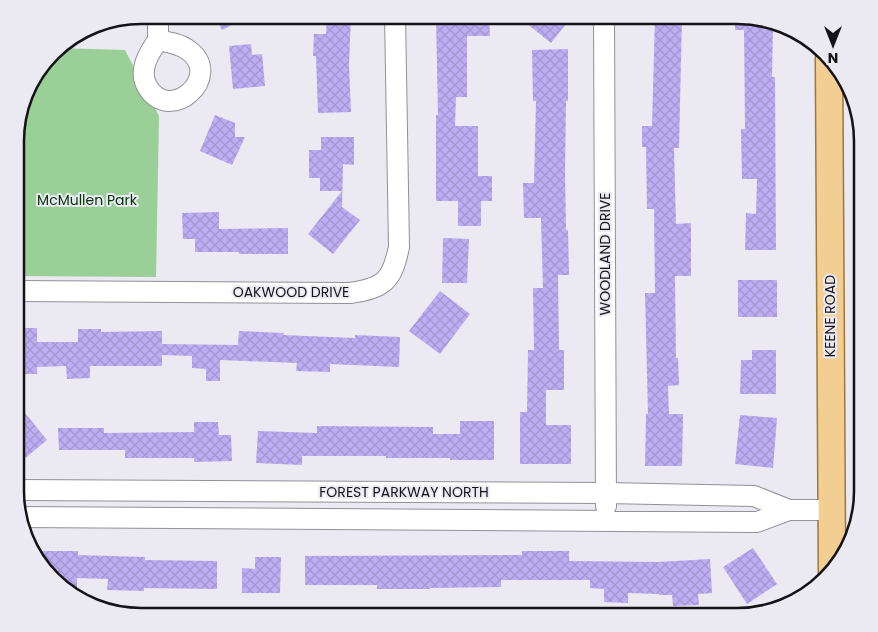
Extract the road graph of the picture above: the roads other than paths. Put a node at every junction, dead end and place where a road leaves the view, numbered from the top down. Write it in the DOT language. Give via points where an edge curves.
graph roads {
  1 [pos="158,24"];
  2 [pos="395,24"];
  3 [pos="604,24"];
  4 [pos="158,40"];
  5 [pos="829,70"];
  6 [pos="24,291"];
  7 [pos="24,490"];
  8 [pos="142,491"];
  9 [pos="606,493"];
  10 [pos="789,510"];
  11 [pos="831,510"];
  12 [pos="142,516"];
  13 [pos="27,517"];
  14 [pos="605,521"];
  15 [pos="832,560"];
  1 -- 4 [label="street"];
  2 -- 6 [label="street, OAKWOOD DRIVE" via="399,247 395,265 386,280 370,290 350,293"];
  3 -- 9 [label="street, WOODLAND DRIVE"];
  5 -- 11 [label="main road, KEENE ROAD"];
  7 -- 8 [label="street, FOREST PARKWAY NORTH"];
  8 -- 9 [label="street, FOREST PARKWAY NORTH"];
  8 -- 12 [label="street"];
  9 -- 10 [label="street, FOREST PARKWAY NORTH" via="754,496"];
  9 -- 14 [label="street, WOODLAND DRIVE"];
  10 -- 11 [label="street, FOREST PARKWAY NORTH"];
  10 -- 14 [label="street, FOREST PARKWAY NORTH" via="757,522"];
  11 -- 15 [label="main road, KEENE ROAD"];
  12 -- 13 [label="street, FOREST PARKWAY NORTH"];
  12 -- 14 [label="street, FOREST PARKWAY NORTH"];
}
